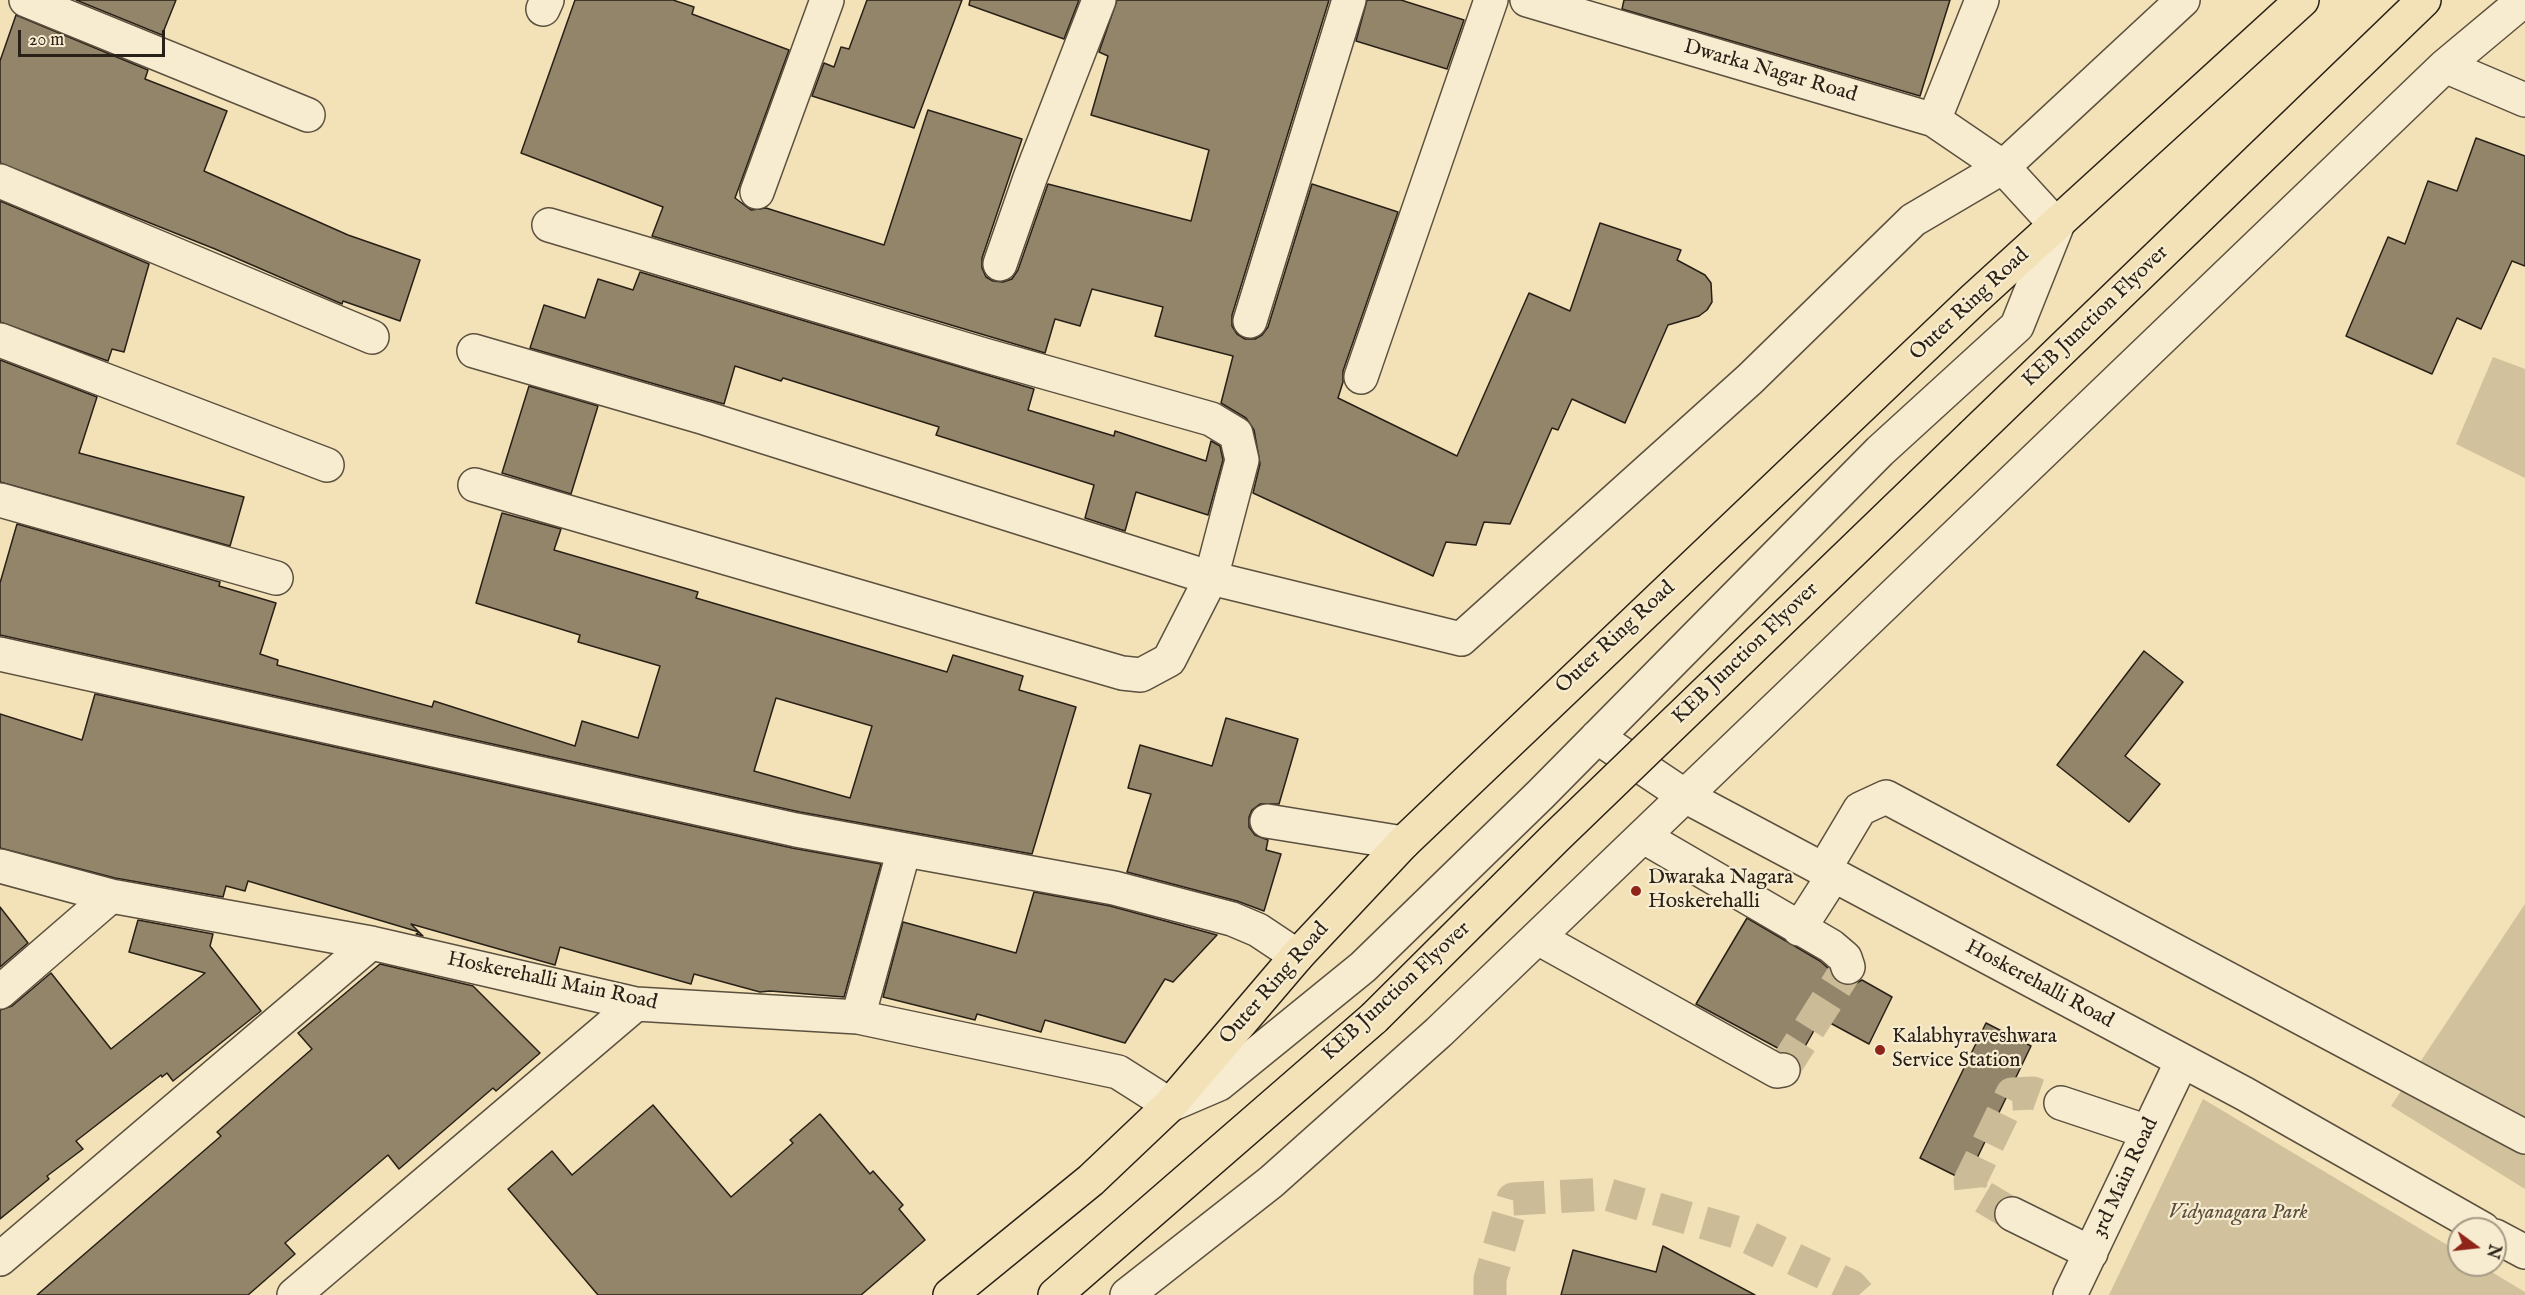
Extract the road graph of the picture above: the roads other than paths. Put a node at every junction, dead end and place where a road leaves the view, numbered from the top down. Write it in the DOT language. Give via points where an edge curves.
graph roads {
  1 [pos="26,0"];
  2 [pos="827,0"];
  3 [pos="1099,0"];
  4 [pos="1349,0"];
  5 [pos="1491,0"];
  6 [pos="1527,0"];
  7 [pos="1982,0"];
  8 [pos="2183,0"];
  9 [pos="2302,0"];
  10 [pos="2424,0"];
  11 [pos="2524,0"];
  12 [pos="2445,66"];
  13 [pos="2525,100"];
  14 [pos="308,115"];
  15 [pos="1934,120"];
  16 [pos="2003,167"];
  17 [pos="0,182"];
  18 [pos="757,192"];
  19 [pos="549,225"];
  20 [pos="2057,226"];
  21 [pos="1000,264"];
  22 [pos="1250,321"];
  23 [pos="372,337"];
  24 [pos="0,340"];
  25 [pos="474,351"];
  26 [pos="1361,378"];
  27 [pos="327,465"];
  28 [pos="476,485"];
  29 [pos="0,500"];
  30 [pos="276,578"];
  31 [pos="1211,578"];
  32 [pos="0,654"];
  33 [pos="1597,737"];
  34 [pos="1685,796"];
  35 [pos="1267,821"];
  36 [pos="1644,837"];
  37 [pos="1403,843"];
  38 [pos="904,850"];
  39 [pos="0,866"];
  40 [pos="1828,874"];
  41 [pos="111,896"];
  42 [pos="1799,928"];
  43 [pos="1536,941"];
  44 [pos="370,943"];
  45 [pos="1297,956"];
  46 [pos="1848,967"];
  47 [pos="0,992"];
  48 [pos="636,1004"];
  49 [pos="858,1017"];
  50 [pos="2182,1061"];
  51 [pos="1783,1070"];
  52 [pos="2061,1103"];
  53 [pos="1170,1105"];
  54 [pos="2148,1132"];
  55 [pos="2525,1137"];
  56 [pos="2012,1214"];
  57 [pos="2462,1217"];
  58 [pos="2507,1242"];
  59 [pos="2525,1252"];
  60 [pos="2091,1253"];
  61 [pos="0,1259"];
  62 [pos="294,1295"];
  63 [pos="950,1295"];
  64 [pos="1055,1295"];
  65 [pos="1127,1295"];
  66 [pos="2070,1295"];
  1 -- 14 [label="street"];
  2 -- 18 [label="street"];
  3 -- 21 [label="street"];
  4 -- 22 [label="street"];
  5 -- 26 [label="street"];
  6 -- 15 [label="street, Dwarka Nagar Road"];
  7 -- 15 [label="street"];
  8 -- 16 [label="street"];
  9 -- 20 [label="highway, Outer Ring Road"];
  10 -- 64 [label="highway, KEB Junction Flyover, bridge" via="1555,838 1374,1018"];
  11 -- 12 [label="street"];
  12 -- 13 [label="street"];
  12 -- 34 [label="street"];
  15 -- 16 [label="street, Dwarka Nagar Road"];
  16 -- 20 [label="street, Dwarka Nagar Road"];
  16 -- 31 [label="street" via="1912,220 1750,379 1461,639"];
  17 -- 23 [label="street"];
  19 -- 31 [label="street" via="984,356 1211,419 1236,434 1242,460"];
  20 -- 33 [label="street" via="2017,326 1880,451"];
  20 -- 37 [label="highway, Outer Ring Road" via="1973,300"];
  24 -- 27 [label="street"];
  25 -- 31 [label="street" via="705,418"];
  28 -- 31 [label="street" via="1122,673 1141,675 1169,660"];
  29 -- 30 [label="street"];
  32 -- 38 [label="street" via="796,830"];
  33 -- 34 [label="street, Hoskerehalli Road"];
  33 -- 53 [label="street" via="1363,967 1220,1084"];
  34 -- 36 [label="street"];
  34 -- 40 [label="street, Hoskerehalli Road"];
  35 -- 37 [label="street"];
  36 -- 42 [label="street"];
  36 -- 43 [label="street"];
  37 -- 45 [label="highway, Outer Ring Road"];
  38 -- 45 [label="street" via="1114,888 1200,910 1258,930"];
  38 -- 49 [label="street"];
  39 -- 41 [label="street, Hoskerehalli Main Road"];
  40 -- 42 [label="street"];
  40 -- 50 [label="street, Hoskerehalli Road"];
  40 -- 55 [label="street" via="1860,809 1886,797"];
  41 -- 44 [label="street, Hoskerehalli Main Road"];
  41 -- 47 [label="street"];
  42 -- 46 [label="street" via="1840,952"];
  43 -- 51 [label="street" via="1777,1071"];
  43 -- 65 [label="street" via="1271,1182"];
  44 -- 48 [label="street, Hoskerehalli Main Road"];
  44 -- 61 [label="street"];
  45 -- 53 [label="highway, Outer Ring Road"];
  48 -- 49 [label="street, Hoskerehalli Main Road"];
  48 -- 62 [label="street"];
  49 -- 53 [label="street, Hoskerehalli Main Road" via="1118,1072"];
  50 -- 54 [label="street, 3rd Main Road"];
  50 -- 57 [label="street, Hoskerehalli Road"];
  52 -- 54 [label="street"];
  53 -- 63 [label="highway, Outer Ring Road" via="1091,1180"];
  54 -- 60 [label="street, 3rd Main Road"];
  56 -- 60 [label="street"];
  58 -- 59 [label="street"];
  60 -- 66 [label="street, 3rd Main Road"];
}
